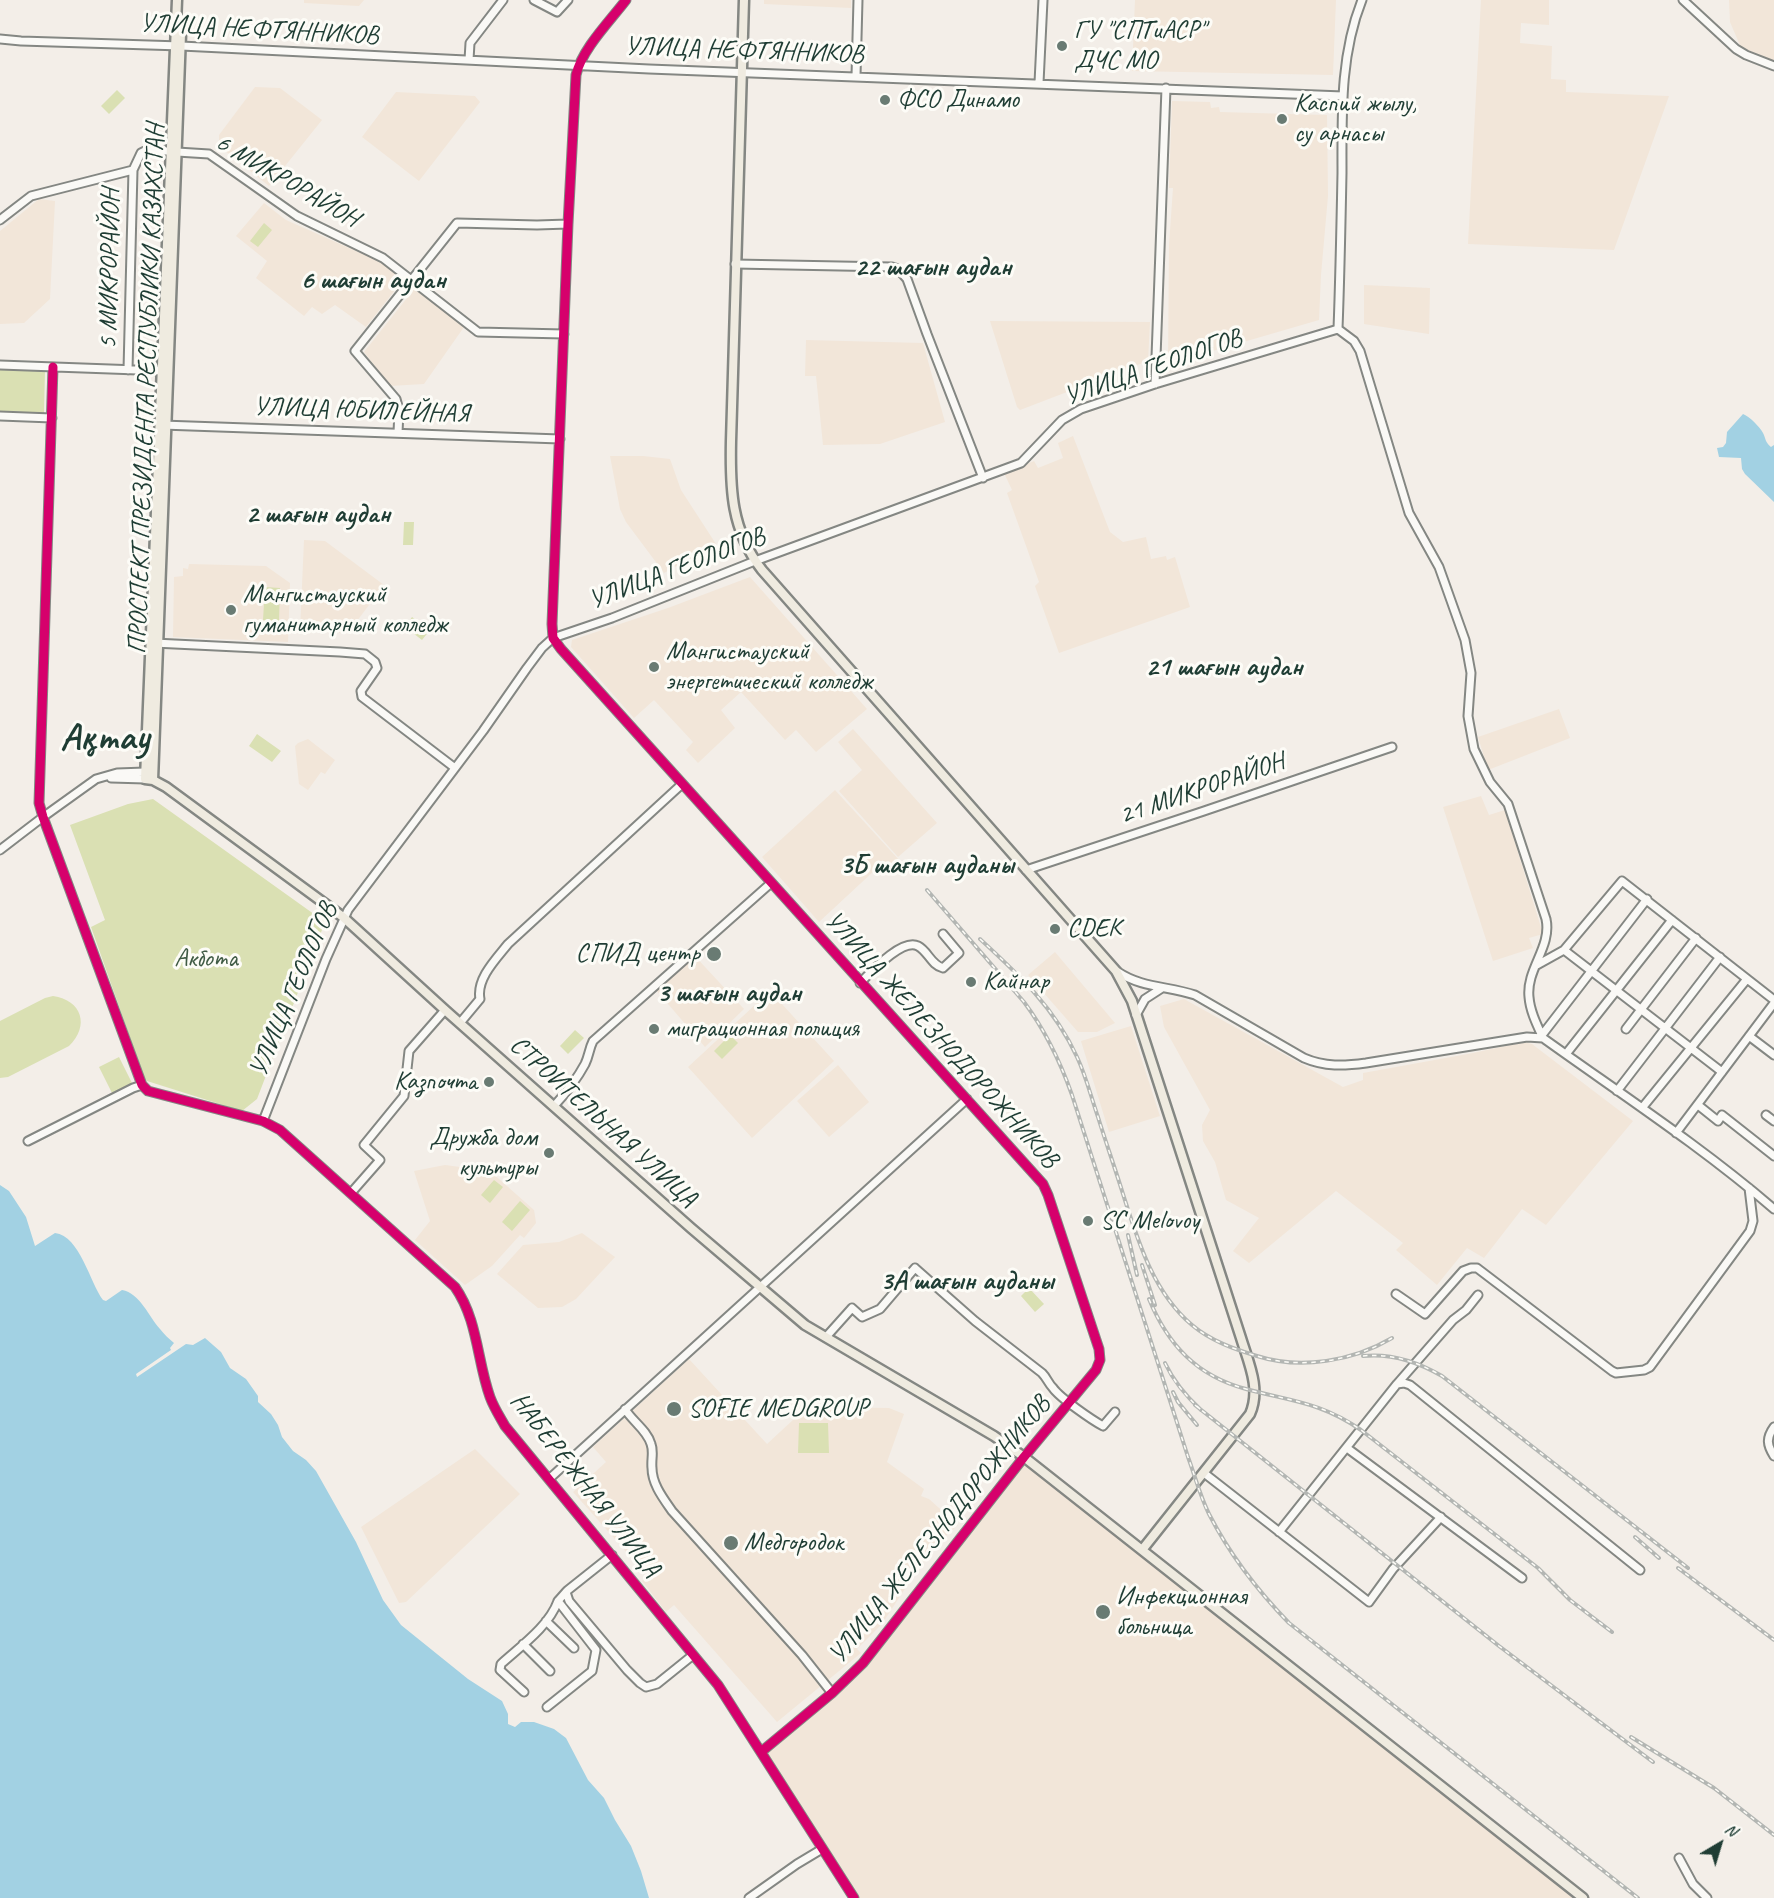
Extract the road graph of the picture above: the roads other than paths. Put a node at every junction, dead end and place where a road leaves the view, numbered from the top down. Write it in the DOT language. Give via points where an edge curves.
graph roads {
  1 [pos="177,0"];
  2 [pos="183,0"];
  3 [pos="503,0"];
  4 [pos="534,0"];
  5 [pos="568,0"];
  6 [pos="626,0"];
  7 [pos="744,0"];
  8 [pos="858,0"];
  9 [pos="1043,0"];
  10 [pos="1362,0"];
  11 [pos="1683,0"];
  12 [pos="0,39"];
  13 [pos="178,46"];
  14 [pos="469,60"];
  15 [pos="578,66"];
  16 [pos="1774,66"];
  17 [pos="741,71"];
  18 [pos="856,76"];
  19 [pos="1039,83"];
  20 [pos="1166,88"];
  21 [pos="1343,96"];
  22 [pos="174,151"];
  23 [pos="133,170"];
  24 [pos="0,220"];
  25 [pos="568,224"];
  26 [pos="735,264"];
  27 [pos="412,280"];
  28 [pos="1338,330"];
  29 [pos="564,334"];
  30 [pos="0,365"];
  31 [pos="53,367"];
  32 [pos="128,370"];
  33 [pos="165,371"];
  34 [pos="1155,384"];
  35 [pos="0,416"];
  36 [pos="52,418"];
  37 [pos="163,425"];
  38 [pos="398,433"];
  39 [pos="560,439"];
  40 [pos="983,478"];
  41 [pos="755,561"];
  42 [pos="554,638"];
  43 [pos="154,643"];
  44 [pos="1392,747"];
  45 [pos="455,768"];
  46 [pos="149,776"];
  47 [pos="682,784"];
  48 [pos="43,818"];
  49 [pos="0,850"];
  50 [pos="1026,870"];
  51 [pos="771,882"];
  52 [pos="1647,899"];
  53 [pos="343,917"];
  54 [pos="1672,920"];
  55 [pos="943,934"];
  56 [pos="1696,938"];
  57 [pos="1564,950"];
  58 [pos="1720,957"];
  59 [pos="1537,964"];
  60 [pos="1116,971"];
  61 [pos="1592,971"];
  62 [pos="1747,979"];
  63 [pos="860,982"];
  64 [pos="1162,988"];
  65 [pos="1617,990"];
  66 [pos="1774,1001"];
  67 [pos="1641,1009"];
  68 [pos="445,1010"];
  69 [pos="1136,1015"];
  70 [pos="460,1023"];
  71 [pos="1665,1028"];
  72 [pos="1626,1029"];
  73 [pos="1543,1036"];
  74 [pos="1749,1036"];
  75 [pos="1692,1048"];
  76 [pos="1566,1054"];
  77 [pos="1774,1055"];
  78 [pos="1722,1072"];
  79 [pos="142,1085"];
  80 [pos="1617,1091"];
  81 [pos="967,1099"];
  82 [pos="1698,1105"];
  83 [pos="554,1106"];
  84 [pos="1642,1108"];
  85 [pos="1766,1115"];
  86 [pos="263,1121"];
  87 [pos="1774,1121"];
  88 [pos="1676,1133"];
  89 [pos="28,1141"];
  90 [pos="1774,1156"];
  91 [pos="1749,1188"];
  92 [pos="351,1193"];
  93 [pos="1774,1209"];
  94 [pos="760,1288"];
  95 [pos="1396,1294"];
  96 [pos="1478,1295"];
  97 [pos="826,1337"];
  98 [pos="1397,1384"];
  99 [pos="1070,1402"];
  100 [pos="625,1409"];
  101 [pos="1115,1412"];
  102 [pos="1774,1427"];
  103 [pos="1347,1448"];
  104 [pos="1774,1456"];
  105 [pos="1024,1457"];
  106 [pos="1204,1473"];
  107 [pos="549,1479"];
  108 [pos="1441,1517"];
  109 [pos="1279,1532"];
  110 [pos="1142,1551"];
  111 [pos="612,1555"];
  112 [pos="1640,1570"];
  113 [pos="1522,1578"];
  114 [pos="567,1592"];
  115 [pos="558,1601"];
  116 [pos="546,1621"];
  117 [pos="523,1644"];
  118 [pos="574,1648"];
  119 [pos="693,1655"];
  120 [pos="550,1671"];
  121 [pos="524,1692"];
  122 [pos="832,1693"];
  123 [pos="547,1707"];
  124 [pos="761,1752"];
  125 [pos="822,1849"];
  126 [pos="1679,1858"];
  127 [pos="749,1898"];
  128 [pos="854,1898"];
  129 [pos="1583,1898"];
  130 [pos="1707,1898"];
  1 -- 13 [label="main road, ПРОСПЕКТ ПРЕЗИДЕНТА РЕСПУБЛИКИ КАЗАХСТАН"];
  2 -- 13 [label="main road, ПРОСПЕКТ ПРЕЗИДЕНТА РЕСПУБЛИКИ КАЗАХСТАН"];
  3 -- 14 [label="street" via="470,43"];
  4 -- 5 [label="street" via="557,12"];
  6 -- 15 [label="street"];
  7 -- 17 [label="main road"];
  8 -- 18 [label="street"];
  9 -- 19 [label="street"];
  10 -- 21 [label="street" via="1349,39"];
  11 -- 16 [label="street" via="1736,49"];
  12 -- 13 [label="street, УЛИЦА НЕФТЯННИКОВ"];
  13 -- 14 [label="street, УЛИЦА НЕФТЯННИКОВ"];
  13 -- 22 [label="main road, ПРОСПЕКТ ПРЕЗИДЕНТА РЕСПУБЛИКИ КАЗАХСТАН"];
  14 -- 15 [label="street, УЛИЦА НЕФТЯННИКОВ"];
  15 -- 17 [label="street, УЛИЦА НЕФТЯННИКОВ"];
  15 -- 25 [label="street"];
  17 -- 18 [label="street, УЛИЦА НЕФТЯННИКОВ"];
  17 -- 26 [label="main road"];
  18 -- 19 [label="street, УЛИЦА НЕФТЯННИКОВ"];
  19 -- 20 [label="street, УЛИЦА НЕФТЯННИКОВ"];
  20 -- 21 [label="street, УЛИЦА НЕФТЯННИКОВ"];
  20 -- 34 [label="street"];
  21 -- 28 [label="street"];
  22 -- 23 [label="street, 5 МИКРОРАЙОН" via="145,151"];
  22 -- 27 [label="street, 6 МИКРОРАЙОН" via="209,154 297,216 383,258"];
  22 -- 33 [label="main road, ПРОСПЕКТ ПРЕЗИДЕНТА РЕСПУБЛИКИ КАЗАХСТАН"];
  23 -- 24 [label="street, 5 МИКРОРАЙОН" via="31,196"];
  23 -- 32 [label="street, 5 МИКРОРАЙОН"];
  25 -- 27 [label="street" via="457,223"];
  25 -- 29 [label="street"];
  26 -- 40 [label="street" via="892,267 903,273"];
  26 -- 41 [label="main road" via="731,494 736,521"];
  27 -- 29 [label="street, 6 МИКРОРАЙОН" via="478,332"];
  27 -- 38 [label="street" via="355,351 396,399"];
  28 -- 34 [label="street, УЛИЦА ГЕОЛОГОВ"];
  28 -- 59 [label="street" via="1354,341 1360,351 1409,513 1439,567 1460,625 1471,673 1468,716 1473,749 1490,782 1508,804 1546,919 1548,935"];
  29 -- 39 [label="street"];
  30 -- 31 [label="street"];
  31 -- 32 [label="street"];
  31 -- 36 [label="street"];
  32 -- 33 [label="street"];
  33 -- 37 [label="main road, ПРОСПЕКТ ПРЕЗИДЕНТА РЕСПУБЛИКИ КАЗАХСТАН"];
  34 -- 40 [label="street, УЛИЦА ГЕОЛОГОВ" via="1070,414 1021,463"];
  35 -- 36 [label="street"];
  36 -- 48 [label="street" via="39,803"];
  37 -- 38 [label="street, УЛИЦА ЮБИЛЕЙНАЯ"];
  37 -- 43 [label="main road, ПРОСПЕКТ ПРЕЗИДЕНТА РЕСПУБЛИКИ КАЗАХСТАН"];
  38 -- 39 [label="street, УЛИЦА ЮБИЛЕЙНАЯ"];
  39 -- 42 [label="street"];
  40 -- 41 [label="street, УЛИЦА ГЕОЛОГОВ"];
  41 -- 42 [label="street, УЛИЦА ГЕОЛОГОВ"];
  41 -- 50 [label="main road"];
  42 -- 45 [label="street, УЛИЦА ГЕОЛОГОВ" via="532,661"];
  42 -- 47 [label="street, УЛИЦА ЖЕЛЕЗНОДОРОЖНИКОВ"];
  43 -- 45 [label="street" via="365,654 377,668 361,691 362,697"];
  43 -- 46 [label="main road, ПРОСПЕКТ ПРЕЗИДЕНТА РЕСПУБЛИКИ КАЗАХСТАН"];
  44 -- 50 [label="street, 21 МИКРОРАЙОН"];
  45 -- 53 [label="street, УЛИЦА ГЕОЛОГОВ"];
  46 -- 48 [label="street" via="117,773 101,777"];
  46 -- 53 [label="main road, СТРОИТЕЛЬНАЯ УЛИЦА" via="165,782 172,792"];
  47 -- 51 [label="street, УЛИЦА ЖЕЛЕЗНОДОРОЖНИКОВ"];
  47 -- 70 [label="street" via="508,945 482,982 478,990 480,999"];
  48 -- 49 [label="street"];
  48 -- 79 [label="street"];
  50 -- 60 [label="main road"];
  51 -- 63 [label="street, УЛИЦА ЖЕЛЕЗНОДОРОЖНИКОВ"];
  51 -- 83 [label="street" via="592,1041 585,1065"];
  52 -- 54 [label="street"];
  52 -- 57 [label="street" via="1622,881"];
  52 -- 61 [label="street"];
  53 -- 68 [label="main road, СТРОИТЕЛЬНАЯ УЛИЦА"];
  53 -- 86 [label="street, УЛИЦА ГЕОЛОГОВ"];
  54 -- 56 [label="street"];
  54 -- 65 [label="street"];
  55 -- 63 [label="street" via="959,953 943,968 915,945 897,949"];
  56 -- 58 [label="street"];
  56 -- 67 [label="street"];
  57 -- 59 [label="street"];
  57 -- 61 [label="street"];
  58 -- 62 [label="street"];
  58 -- 71 [label="street"];
  59 -- 73 [label="street" via="1528,996"];
  60 -- 64 [label="street" via="1133,981"];
  60 -- 69 [label="main road"];
  61 -- 65 [label="street"];
  61 -- 73 [label="street"];
  62 -- 66 [label="street"];
  62 -- 75 [label="street"];
  63 -- 81 [label="street, УЛИЦА ЖЕЛЕЗНОДОРОЖНИКОВ"];
  64 -- 69 [label="street" via="1144,999"];
  64 -- 73 [label="street" via="1201,998 1304,1058 1328,1065 1344,1066"];
  65 -- 67 [label="street"];
  65 -- 76 [label="street"];
  66 -- 74 [label="street"];
  67 -- 71 [label="street"];
  67 -- 72 [label="street"];
  68 -- 70 [label="main road, СТРОИТЕЛЬНАЯ УЛИЦА"];
  68 -- 92 [label="street" via="409,1051 404,1096 364,1145 380,1160"];
  69 -- 106 [label="main road" via="1254,1383 1250,1414"];
  70 -- 83 [label="main road, СТРОИТЕЛЬНАЯ УЛИЦА"];
  71 -- 75 [label="street"];
  71 -- 80 [label="street"];
  73 -- 76 [label="street"];
  74 -- 77 [label="street"];
  74 -- 78 [label="street"];
  75 -- 78 [label="street"];
  75 -- 84 [label="street"];
  76 -- 80 [label="street"];
  78 -- 82 [label="street"];
  79 -- 86 [label="street, НАБЕРЕЖНАЯ УЛИЦА" via="148,1091"];
  79 -- 89 [label="street"];
  80 -- 84 [label="street"];
  81 -- 94 [label="street"];
  81 -- 99 [label="street, УЛИЦА ЖЕЛЕЗНОДОРОЖНИКОВ" via="1043,1184 1048,1195 1099,1349 1096,1370"];
  82 -- 88 [label="street"];
  82 -- 90 [label="street" via="1718,1121 1722,1115"];
  83 -- 94 [label="main road, СТРОИТЕЛЬНАЯ УЛИЦА"];
  84 -- 88 [label="street"];
  85 -- 87 [label="street"];
  86 -- 92 [label="street, НАБЕРЕЖНАЯ УЛИЦА" via="280,1130"];
  88 -- 91 [label="street"];
  91 -- 93 [label="street"];
  91 -- 95 [label="street" via="1753,1221 1750,1231 1644,1370 1612,1371 1478,1268 1463,1271 1425,1314"];
  92 -- 107 [label="street, НАБЕРЕЖНАЯ УЛИЦА" via="455,1287 471,1319 496,1410"];
  94 -- 97 [label="main road, СТРОИТЕЛЬНАЯ УЛИЦА"];
  94 -- 100 [label="street"];
  96 -- 98 [label="street"];
  97 -- 99 [label="street" via="852,1308 862,1317 880,1309 915,1268 1042,1373 1052,1388"];
  97 -- 105 [label="main road, СТРОИТЕЛЬНАЯ УЛИЦА"];
  98 -- 103 [label="street"];
  98 -- 112 [label="street" via="1410,1385"];
  99 -- 101 [label="street" via="1103,1426"];
  99 -- 105 [label="street, УЛИЦА ЖЕЛЕЗНОДОРОЖНИКОВ"];
  100 -- 107 [label="street"];
  100 -- 122 [label="street" via="649,1438 653,1479 672,1511"];
  102 -- 104 [label="street" via="1768,1438"];
  103 -- 108 [label="street"];
  103 -- 109 [label="street"];
  105 -- 110 [label="main road, СТРОИТЕЛЬНАЯ УЛИЦА"];
  105 -- 122 [label="street, УЛИЦА ЖЕЛЕЗНОДОРОЖНИКОВ" via="889,1633"];
  106 -- 109 [label="street"];
  106 -- 110 [label="main road"];
  107 -- 111 [label="street, НАБЕРЕЖНАЯ УЛИЦА"];
  108 -- 109 [label="street" via="1393,1569 1369,1602"];
  108 -- 113 [label="street"];
  110 -- 129 [label="main road, СТРОИТЕЛЬНАЯ УЛИЦА"];
  111 -- 114 [label="street"];
  111 -- 119 [label="street, НАБЕРЕЖНАЯ УЛИЦА"];
  114 -- 115 [label="street"];
  114 -- 119 [label="street" via="569,1601 646,1687 657,1684"];
  115 -- 116 [label="street"];
  115 -- 123 [label="street" via="596,1650 592,1671"];
  116 -- 117 [label="street"];
  116 -- 118 [label="street"];
  117 -- 120 [label="street"];
  117 -- 121 [label="street" via="501,1664 500,1670"];
  119 -- 124 [label="street, НАБЕРЕЖНАЯ УЛИЦА" via="718,1685"];
  122 -- 124 [label="street, УЛИЦА ЖЕЛЕЗНОДОРОЖНИКОВ"];
  124 -- 125 [label="street, НАБЕРЕЖНАЯ УЛИЦА"];
  125 -- 127 [label="street"];
  125 -- 128 [label="street, НАБЕРЕЖНАЯ УЛИЦА"];
  126 -- 130 [label="street" via="1693,1884"];
}
